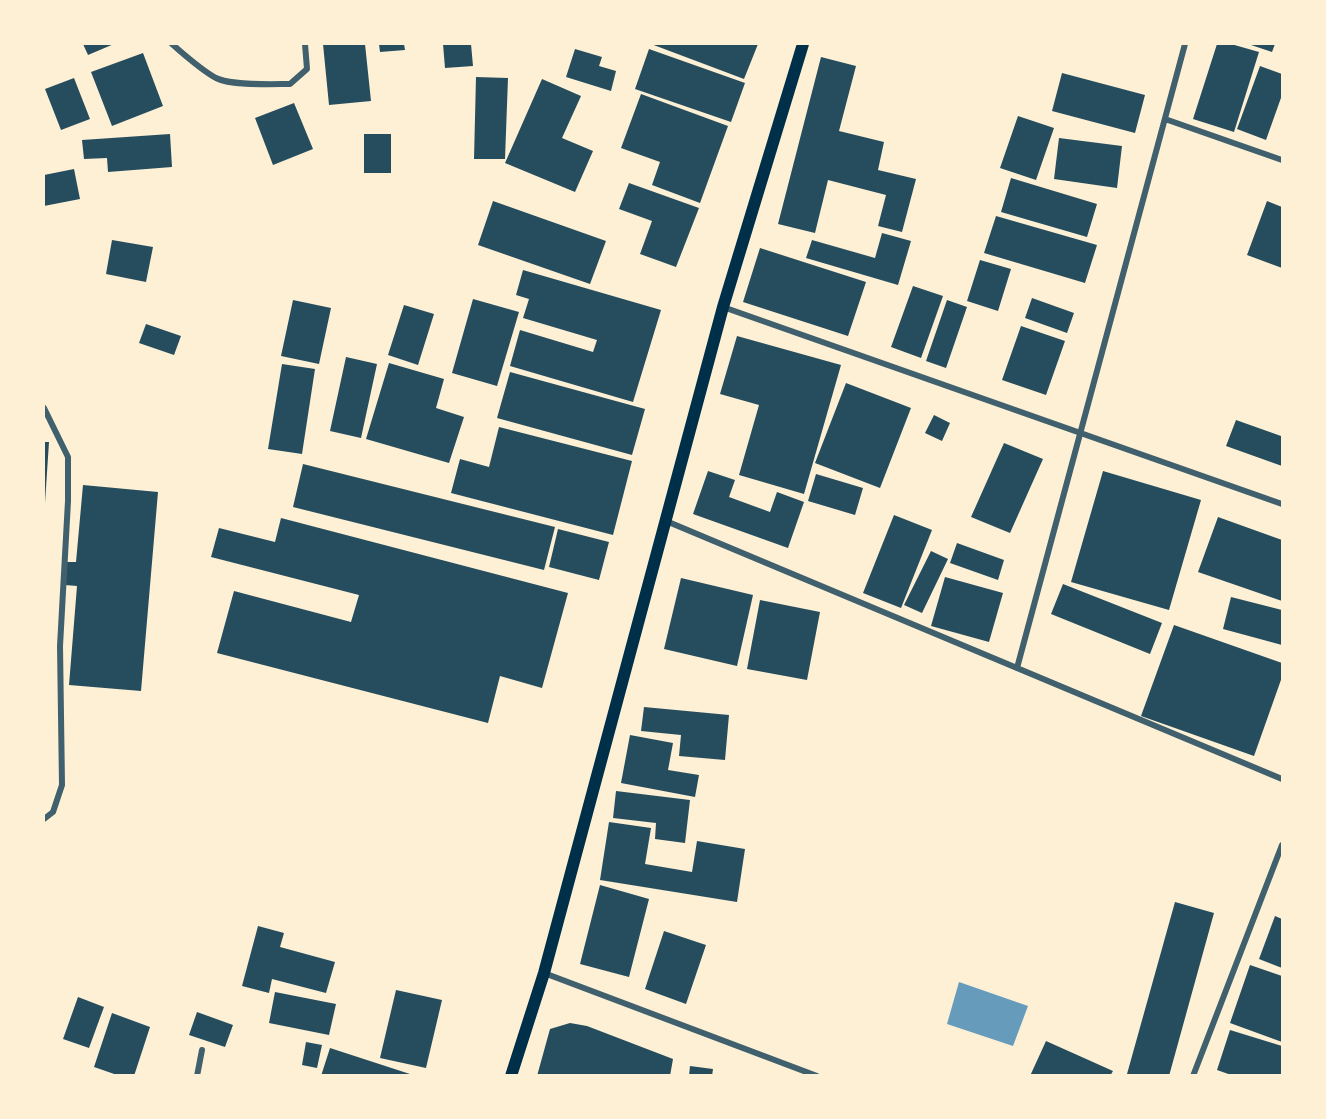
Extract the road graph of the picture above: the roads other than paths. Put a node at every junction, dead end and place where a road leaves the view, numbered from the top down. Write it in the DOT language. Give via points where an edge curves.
graph roads {
  1 [pos="172,44"];
  2 [pos="305,44"];
  3 [pos="804,44"];
  4 [pos="1185,44"];
  5 [pos="1165,118"];
  6 [pos="1282,160"];
  7 [pos="723,307"];
  8 [pos="44,408"];
  9 [pos="1080,433"];
  10 [pos="1282,504"];
  11 [pos="666,521"];
  12 [pos="1017,668"];
  13 [pos="1282,779"];
  14 [pos="44,819"];
  15 [pos="1282,845"];
  16 [pos="544,973"];
  17 [pos="202,1050"];
  18 [pos="197,1076"];
  19 [pos="511,1076"];
  20 [pos="818,1076"];
  21 [pos="1193,1076"];
  1 -- 2 [label="street" via="218,80 290,84 307,69"];
  3 -- 7 [label="main road"];
  4 -- 5 [label="street"];
  5 -- 6 [label="street"];
  5 -- 9 [label="street"];
  7 -- 9 [label="street"];
  7 -- 11 [label="main road"];
  8 -- 14 [label="street" via="68,457 60,646 62,785 53,812"];
  9 -- 10 [label="street"];
  9 -- 12 [label="street"];
  11 -- 12 [label="street"];
  11 -- 16 [label="main road"];
  12 -- 13 [label="street"];
  15 -- 21 [label="street"];
  16 -- 19 [label="main road"];
  16 -- 20 [label="street"];
  17 -- 18 [label="street"];
}
